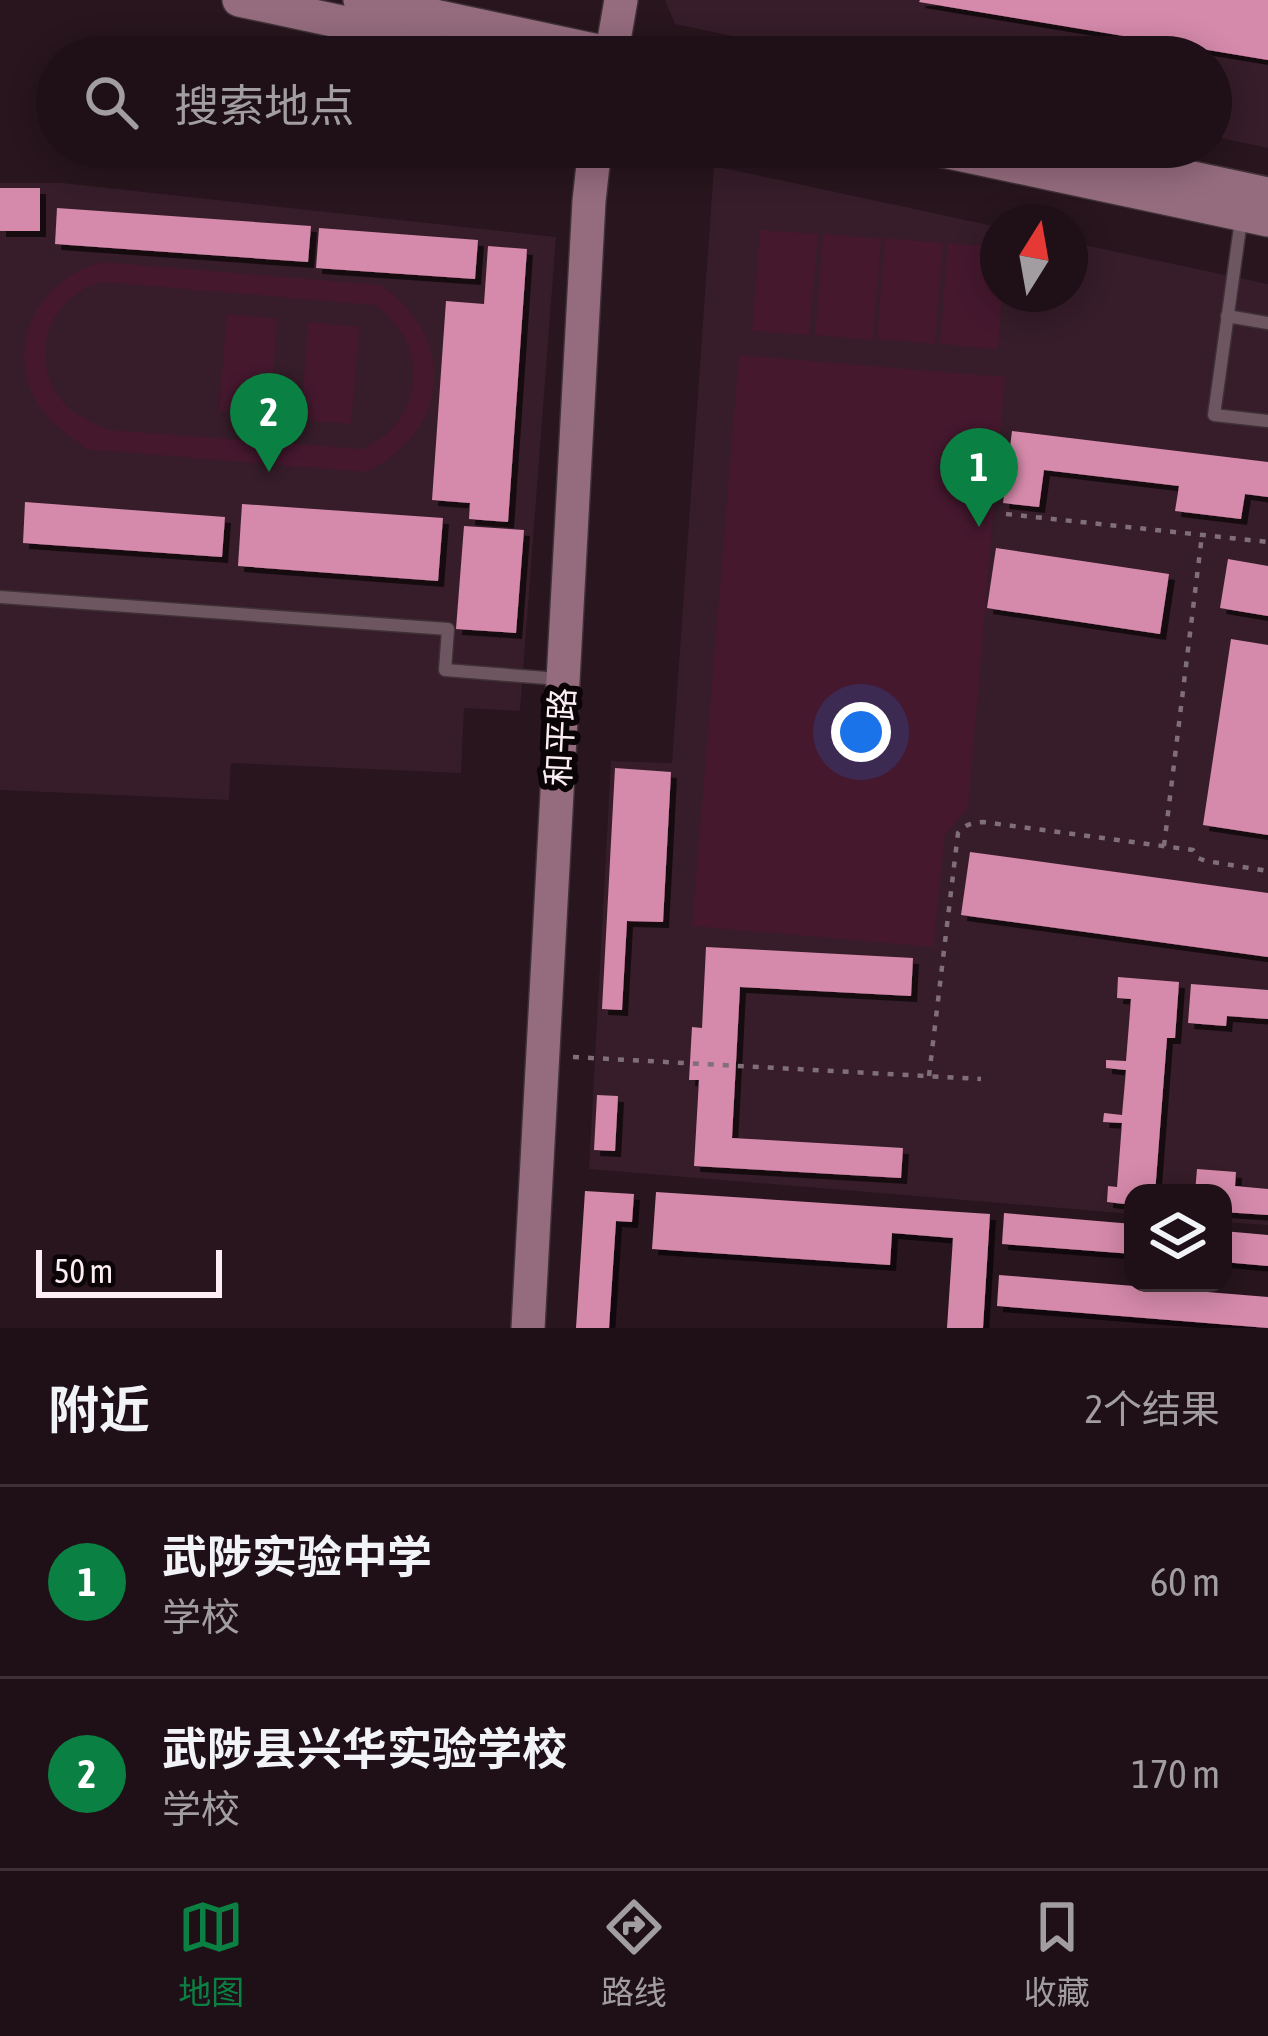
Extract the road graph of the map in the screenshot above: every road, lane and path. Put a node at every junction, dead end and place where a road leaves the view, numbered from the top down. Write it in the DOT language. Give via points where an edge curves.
graph roads {
  1 [pos="239,0"];
  2 [pos="360,0"];
  3 [pos="621,0"];
  4 [pos="407,36"];
  5 [pos="525,36"];
  6 [pos="618,36"];
  7 [pos="593,168"];
  8 [pos="1036,168"];
  9 [pos="1118,168"];
  10 [pos="1259,210"];
  11 [pos="1227,316"];
  12 [pos="1268,323"];
  13 [pos="1268,421"];
  14 [pos="1006,514"];
  15 [pos="1202,535"];
  16 [pos="1268,542"];
  17 [pos="0,597"];
  18 [pos="563,679"];
  19 [pos="1164,846"];
  20 [pos="1268,872"];
  21 [pos="542,1055"];
  22 [pos="929,1076"];
  23 [pos="981,1079"];
  24 [pos="528,1328"];
  1 -- 4 [label="street"];
  2 -- 5 [label="street"];
  3 -- 6 [label="street"];
  7 -- 18 [label="street, 和平路"];
  8 -- 10 [label="street"];
  9 -- 10 [label="street"];
  10 -- 11 [label="lane"];
  11 -- 12 [label="lane"];
  11 -- 13 [label="lane" via="1214,415"];
  14 -- 15 [label="path"];
  15 -- 16 [label="path"];
  15 -- 19 [label="path"];
  17 -- 18 [label="lane" via="448,629 445,670"];
  18 -- 21 [label="street, 和平路"];
  19 -- 20 [label="path"];
  19 -- 22 [label="path" via="963,827"];
  21 -- 22 [label="path"];
  21 -- 24 [label="street, 和平路"];
  22 -- 23 [label="path"];
}
